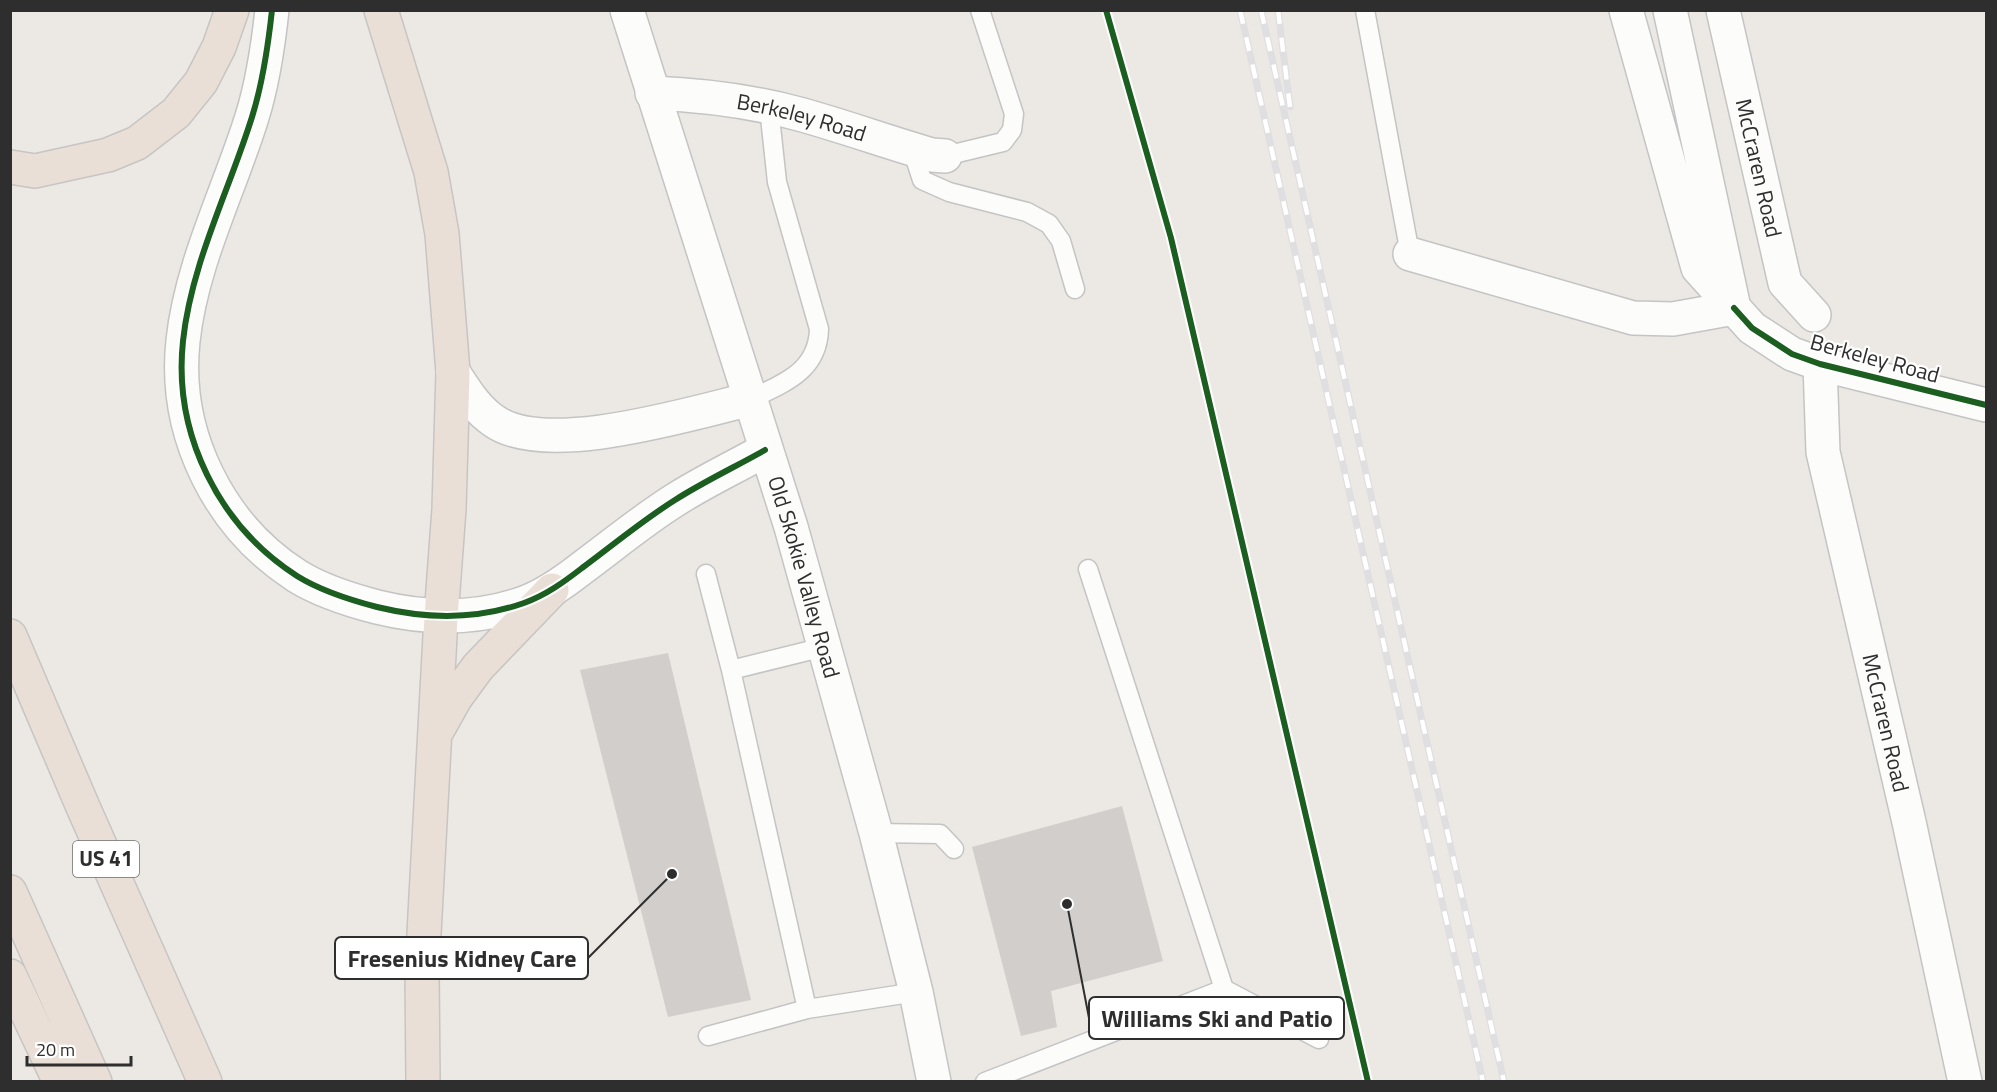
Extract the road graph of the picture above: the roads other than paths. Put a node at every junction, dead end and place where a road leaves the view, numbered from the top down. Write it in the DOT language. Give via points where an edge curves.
graph roads {
  1 [pos="232,10"];
  2 [pos="272,10"];
  3 [pos="381,10"];
  4 [pos="627,10"];
  5 [pos="980,10"];
  6 [pos="1365,10"];
  7 [pos="1626,10"];
  8 [pos="1670,10"];
  9 [pos="1723,10"];
  10 [pos="652,93"];
  11 [pos="770,108"];
  12 [pos="912,149"];
  13 [pos="945,156"];
  14 [pos="10,167"];
  15 [pos="1410,254"];
  16 [pos="1076,289"];
  17 [pos="1734,308"];
  18 [pos="1814,315"];
  19 [pos="1820,364"];
  20 [pos="453,372"];
  21 [pos="751,399"];
  22 [pos="1986,405"];
  23 [pos="765,450"];
  24 [pos="1088,569"];
  25 [pos="706,574"];
  26 [pos="552,590"];
  27 [pos="441,616"];
  28 [pos="10,636"];
  29 [pos="824,647"];
  30 [pos="732,670"];
  31 [pos="435,733"];
  32 [pos="876,833"];
  33 [pos="954,849"];
  34 [pos="10,892"];
  35 [pos="10,976"];
  36 [pos="1224,989"];
  37 [pos="916,992"];
  38 [pos="807,1009"];
  39 [pos="708,1036"];
  40 [pos="1319,1040"];
  41 [pos="60,1082"];
  42 [pos="95,1082"];
  43 [pos="204,1082"];
  44 [pos="423,1082"];
  45 [pos="934,1082"];
  46 [pos="985,1082"];
  47 [pos="1965,1082"];
  1 -- 14 [label="highway" via="201,82 176,113 137,143 108,155 35,171"];
  2 -- 27 [label="street" via="262,83 191,300 182,373 189,428 219,499 253,540 286,568 315,586 363,603"];
  3 -- 20 [label="highway" via="431,172 442,234"];
  4 -- 10 [label="street, Old Skokie Valley Road"];
  5 -- 13 [label="lane" via="1014,114 1012,130 1003,142"];
  6 -- 15 [label="lane"];
  7 -- 17 [label="street, Berkeley Road" via="1698,268"];
  8 -- 17 [label="street"];
  9 -- 18 [label="street, McCraren Road" via="1785,283"];
  10 -- 11 [label="street, Berkeley Road" via="690,94"];
  10 -- 21 [label="street, Old Skokie Valley Road"];
  11 -- 12 [label="street, Berkeley Road"];
  11 -- 21 [label="lane" via="777,182 819,329 812,357 792,380"];
  12 -- 13 [label="street, Berkeley Road"];
  12 -- 16 [label="lane" via="922,180 950,192 1027,212 1049,224 1061,241"];
  15 -- 17 [label="street" via="1633,318 1673,319"];
  17 -- 19 [label="street, Berkeley Road" via="1752,328 1792,354"];
  19 -- 22 [label="street, Berkeley Road"];
  19 -- 47 [label="street, McCraren Road" via="1823,452"];
  20 -- 21 [label="street" via="471,400 495,422 526,434 573,436 636,426"];
  20 -- 27 [label="highway"];
  21 -- 23 [label="street, Old Skokie Valley Road"];
  23 -- 26 [label="street" via="675,500"];
  23 -- 29 [label="street, Old Skokie Valley Road"];
  24 -- 36 [label="lane"];
  25 -- 30 [label="lane"];
  26 -- 27 [label="street" via="502,610"];
  26 -- 31 [label="highway" via="478,667"];
  27 -- 31 [label="highway"];
  28 -- 43 [label="highway, US 41"];
  29 -- 30 [label="lane"];
  29 -- 32 [label="street, Old Skokie Valley Road"];
  30 -- 38 [label="lane"];
  31 -- 44 [label="highway" via="422,971"];
  32 -- 33 [label="lane" via="940,834"];
  32 -- 37 [label="street, Old Skokie Valley Road"];
  34 -- 42 [label="highway"];
  35 -- 41 [label="highway"];
  36 -- 40 [label="lane"];
  36 -- 46 [label="lane"];
  37 -- 38 [label="lane"];
  37 -- 45 [label="street, Old Skokie Valley Road"];
  38 -- 39 [label="lane"];
}
